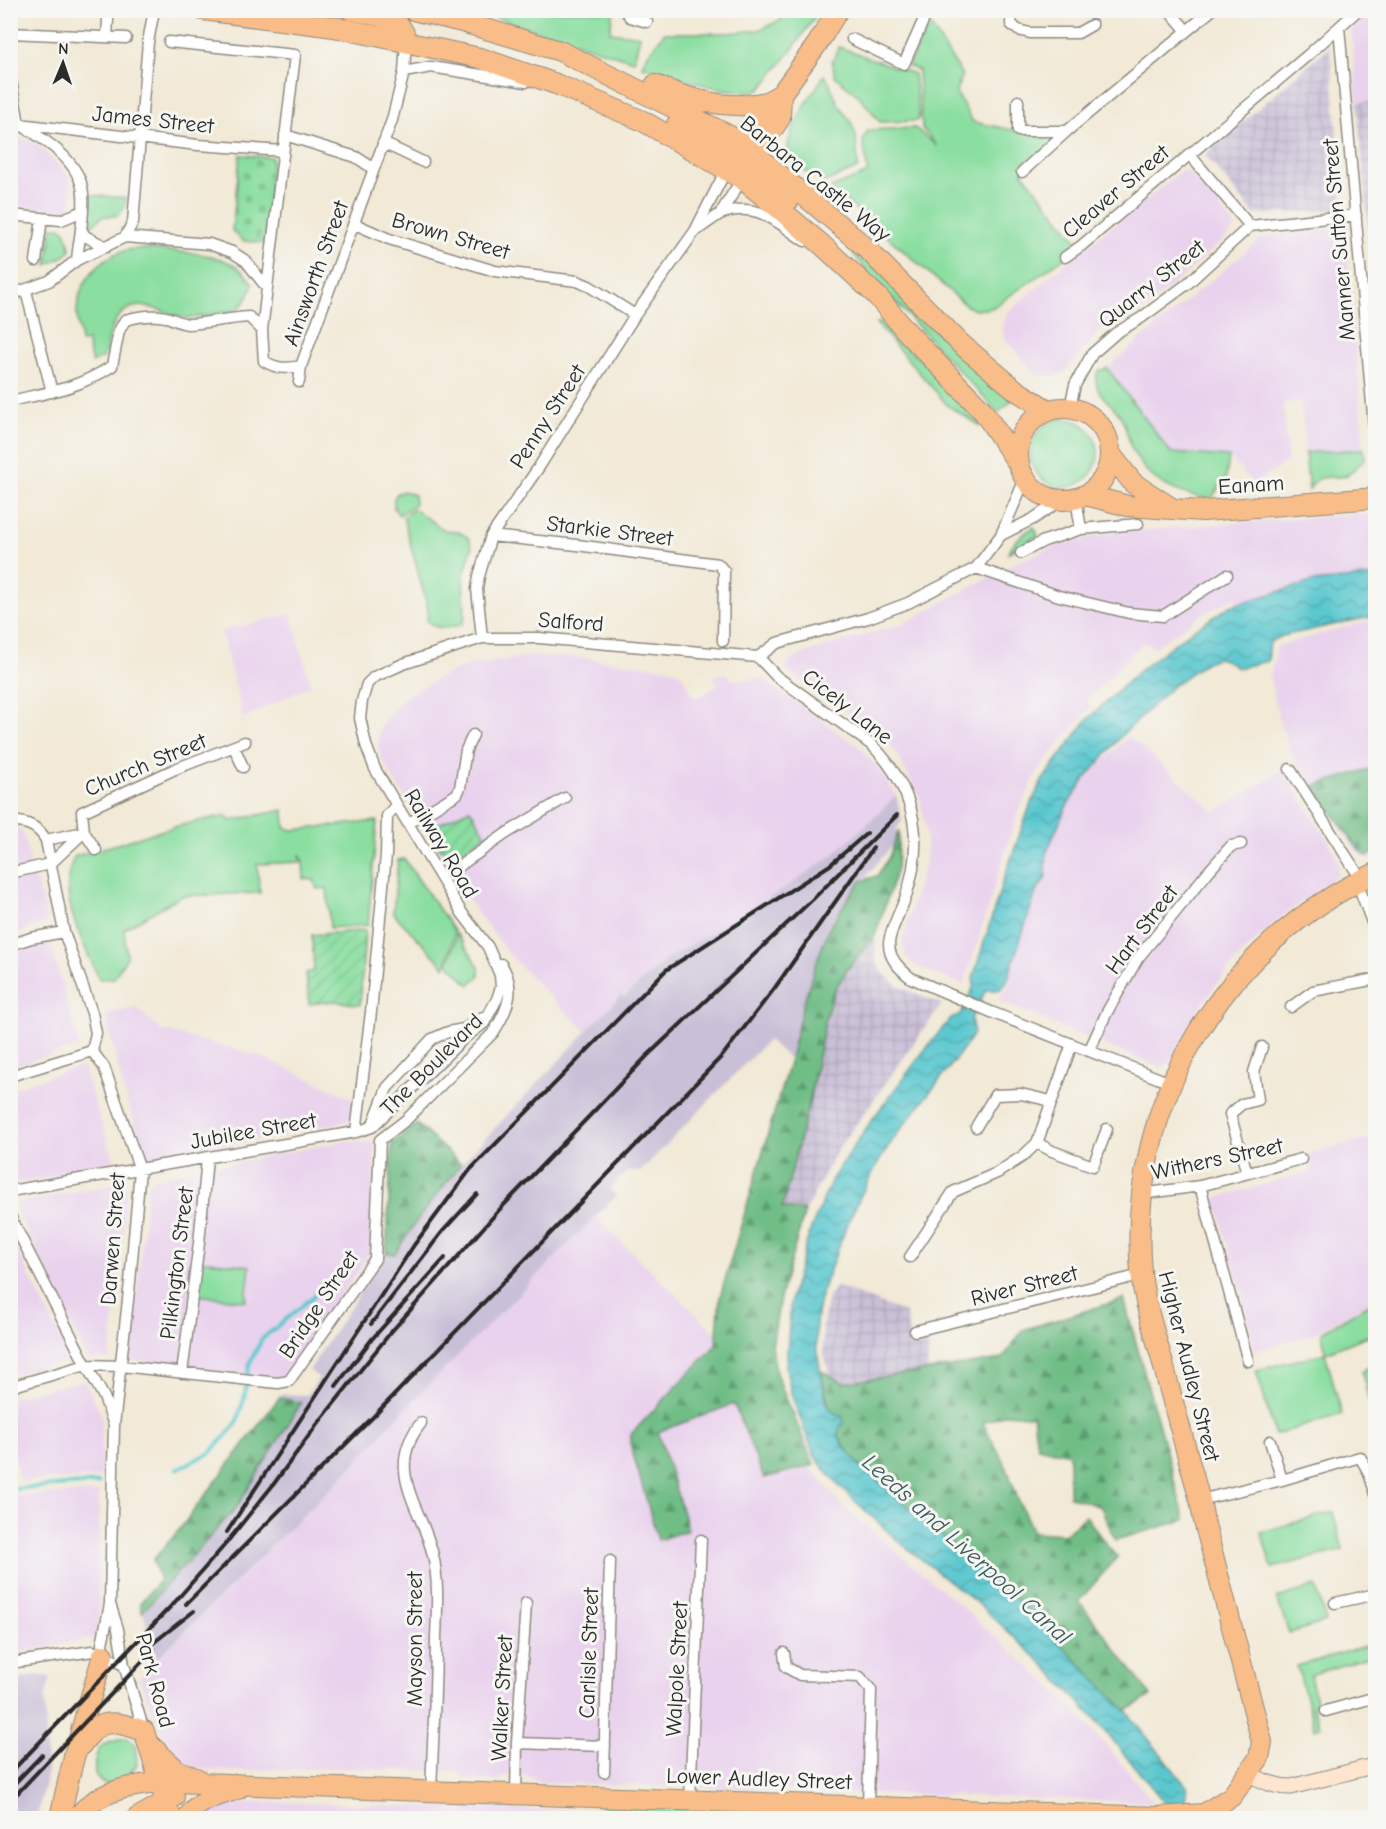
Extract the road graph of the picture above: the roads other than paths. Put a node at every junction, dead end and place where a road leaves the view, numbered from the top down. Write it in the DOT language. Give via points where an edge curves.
graph roads {
  1 [pos="154,10"];
  2 [pos="203,10"];
  3 [pos="351,10"];
  4 [pos="413,10"];
  5 [pos="625,10"];
  6 [pos="838,10"];
  7 [pos="928,10"];
  8 [pos="1012,10"];
  9 [pos="1169,10"];
  10 [pos="1212,10"];
  11 [pos="1358,10"];
  12 [pos="261,14"];
  13 [pos="108,19"];
  14 [pos="648,22"];
  15 [pos="1092,25"];
  16 [pos="1339,27"];
  17 [pos="1186,30"];
  18 [pos="186,31"];
  19 [pos="10,33"];
  20 [pos="107,37"];
  21 [pos="126,38"];
  22 [pos="852,39"];
  23 [pos="406,41"];
  24 [pos="168,42"];
  25 [pos="184,44"];
  26 [pos="560,51"];
  27 [pos="404,72"];
  28 [pos="10,75"];
  29 [pos="556,84"];
  30 [pos="774,98"];
  31 [pos="1018,100"];
  32 [pos="19,124"];
  33 [pos="1068,131"];
  34 [pos="285,135"];
  35 [pos="139,137"];
  36 [pos="383,144"];
  37 [pos="283,151"];
  38 [pos="1189,154"];
  39 [pos="423,162"];
  40 [pos="741,162"];
  41 [pos="374,169"];
  42 [pos="1022,172"];
  43 [pos="83,210"];
  44 [pos="720,214"];
  45 [pos="10,215"];
  46 [pos="1356,215"];
  47 [pos="42,219"];
  48 [pos="355,224"];
  49 [pos="1250,226"];
  50 [pos="81,229"];
  51 [pos="695,231"];
  52 [pos="125,237"];
  53 [pos="106,247"];
  54 [pos="1065,257"];
  55 [pos="77,260"];
  56 [pos="36,261"];
  57 [pos="857,277"];
  58 [pos="267,288"];
  59 [pos="26,291"];
  60 [pos="10,295"];
  61 [pos="635,315"];
  62 [pos="262,330"];
  63 [pos="301,366"];
  64 [pos="299,382"];
  65 [pos="52,392"];
  66 [pos="10,401"];
  67 [pos="1070,407"];
  68 [pos="1048,410"];
  69 [pos="1376,449"];
  70 [pos="1112,456"];
  71 [pos="1022,472"];
  72 [pos="1074,498"];
  73 [pos="1370,500"];
  74 [pos="1173,509"];
  75 [pos="1138,524"];
  76 [pos="1081,529"];
  77 [pos="491,536"];
  78 [pos="1000,536"];
  79 [pos="1021,553"];
  80 [pos="976,568"];
  81 [pos="1227,575"];
  82 [pos="482,638"];
  83 [pos="723,641"];
  84 [pos="758,657"];
  85 [pos="367,684"];
  86 [pos="473,735"];
  87 [pos="245,742"];
  88 [pos="234,747"];
  89 [pos="243,767"];
  90 [pos="1290,769"];
  91 [pos="565,798"];
  92 [pos="396,805"];
  93 [pos="10,821"];
  94 [pos="409,823"];
  95 [pos="84,832"];
  96 [pos="48,840"];
  97 [pos="1241,844"];
  98 [pos="96,850"];
  99 [pos="52,862"];
  100 [pos="10,873"];
  101 [pos="442,878"];
  102 [pos="1365,878"];
  103 [pos="64,932"];
  104 [pos="1376,933"];
  105 [pos="10,945"];
  106 [pos="488,947"];
  107 [pos="1376,979"];
  108 [pos="1291,1007"];
  109 [pos="489,1014"];
  110 [pos="1072,1044"];
  111 [pos="1262,1047"];
  112 [pos="92,1051"];
  113 [pos="1089,1051"];
  114 [pos="10,1076"];
  115 [pos="1170,1083"];
  116 [pos="1051,1101"];
  117 [pos="372,1127"];
  118 [pos="976,1127"];
  119 [pos="1107,1129"];
  120 [pos="356,1132"];
  121 [pos="380,1140"];
  122 [pos="1037,1143"];
  123 [pos="207,1159"];
  124 [pos="1300,1159"];
  125 [pos="140,1170"];
  126 [pos="1247,1173"];
  127 [pos="1200,1186"];
  128 [pos="10,1191"];
  129 [pos="1141,1194"];
  130 [pos="10,1216"];
  131 [pos="910,1257"];
  132 [pos="1141,1275"];
  133 [pos="915,1331"];
  134 [pos="1248,1362"];
  135 [pos="86,1365"];
  136 [pos="121,1366"];
  137 [pos="182,1373"];
  138 [pos="10,1387"];
  139 [pos="421,1423"];
  140 [pos="114,1425"];
  141 [pos="1270,1441"];
  142 [pos="1282,1480"];
  143 [pos="1376,1494"];
  144 [pos="1200,1500"];
  145 [pos="702,1540"];
  146 [pos="610,1562"];
  147 [pos="1376,1594"];
  148 [pos="526,1603"];
  149 [pos="1335,1603"];
  150 [pos="110,1604"];
  151 [pos="784,1653"];
  152 [pos="96,1658"];
  153 [pos="10,1664"];
  154 [pos="124,1665"];
  155 [pos="1376,1697"];
  156 [pos="1326,1711"];
  157 [pos="146,1737"];
  158 [pos="517,1743"];
  159 [pos="605,1746"];
  160 [pos="73,1758"];
  161 [pos="1376,1765"];
  162 [pos="604,1772"];
  163 [pos="1249,1774"];
  164 [pos="214,1784"];
  165 [pos="252,1785"];
  166 [pos="431,1791"];
  167 [pos="516,1794"];
  168 [pos="690,1800"];
  169 [pos="165,1801"];
  170 [pos="868,1806"];
  171 [pos="929,1813"];
  172 [pos="1211,1814"];
  173 [pos="84,1816"];
  174 [pos="1157,1817"];
  175 [pos="60,1818"];
  176 [pos="136,1818"];
  177 [pos="188,1818"];
  1 -- 35 [label="street"];
  2 -- 12 [label="highway, Barbara Castle Way"];
  3 -- 23 [label="highway" via="397,22"];
  4 -- 26 [label="highway"];
  5 -- 14 [label="street" via="630,17"];
  6 -- 30 [label="highway" via="818,43"];
  7 -- 22 [label="street" via="904,64"];
  8 -- 15 [label="street" via="1011,24 1030,33 1078,33"];
  9 -- 17 [label="street"];
  10 -- 17 [label="street"];
  11 -- 16 [label="street, Cleaver Street"];
  12 -- 23 [label="highway, Barbara Castle Way"];
  13 -- 20 [label="street"];
  16 -- 38 [label="street, Cleaver Street"];
  16 -- 46 [label="street, Manner Sutton Street"];
  17 -- 33 [label="street"];
  18 -- 25 [label="street"];
  19 -- 20 [label="street"];
  20 -- 21 [label="street"];
  23 -- 27 [label="street, Ainsworth Street"];
  23 -- 29 [label="highway, Barbara Castle Way" via="480,58"];
  24 -- 25 [label="street"];
  25 -- 34 [label="street, Ainsworth Street" via="295,55"];
  26 -- 30 [label="highway" via="595,59 701,101 741,106"];
  26 -- 40 [label="highway" via="593,66 611,89 632,102 700,136"];
  27 -- 29 [label="street, Barbara Castle Way" via="430,67"];
  27 -- 36 [label="street, Ainsworth Street"];
  28 -- 32 [label="street"];
  29 -- 40 [label="highway, Barbara Castle Way"];
  30 -- 40 [label="highway" via="780,118"];
  31 -- 33 [label="street" via="1018,131"];
  32 -- 35 [label="street, James Street"];
  32 -- 43 [label="street" via="51,146 74,169 83,192"];
  33 -- 42 [label="street"];
  34 -- 37 [label="street, Ainsworth Street"];
  34 -- 41 [label="street" via="356,157"];
  35 -- 37 [label="street, James Street"];
  35 -- 52 [label="street" via="133,222"];
  36 -- 39 [label="street"];
  36 -- 41 [label="street, Ainsworth Street"];
  37 -- 58 [label="street, Ainsworth Street"];
  38 -- 49 [label="street, Cleaver Street"];
  38 -- 54 [label="street, Cleaver Street"];
  40 -- 44 [label="street, Penny Street"];
  40 -- 51 [label="street, Penny Street"];
  40 -- 57 [label="highway" via="846,251"];
  40 -- 68 [label="highway, Barbara Castle Way" via="864,246 961,344 1017,391"];
  41 -- 48 [label="street, Ainsworth Street"];
  43 -- 47 [label="street" via="61,220"];
  43 -- 50 [label="street"];
  44 -- 51 [label="street, Penny Street"];
  44 -- 57 [label="street" via="739,209 767,215"];
  45 -- 47 [label="street"];
  46 -- 49 [label="street"];
  46 -- 69 [label="street, Manner Sutton Street"];
  47 -- 56 [label="street"];
  48 -- 61 [label="street, Brown Street" via="389,239 495,271 577,281"];
  48 -- 63 [label="street, Ainsworth Street"];
  49 -- 67 [label="street, Quarry Street" via="1186,285 1092,354 1075,385"];
  50 -- 53 [label="street" via="85,236"];
  50 -- 55 [label="street"];
  51 -- 61 [label="street, Penny Street"];
  52 -- 53 [label="street"];
  52 -- 58 [label="street" via="209,244 232,252 246,261"];
  53 -- 55 [label="street"];
  55 -- 59 [label="street" via="49,282"];
  57 -- 71 [label="highway" via="983,411"];
  58 -- 62 [label="street, Ainsworth Street"];
  59 -- 60 [label="street"];
  59 -- 65 [label="street"];
  61 -- 77 [label="street, Penny Street"];
  62 -- 63 [label="street, Ainsworth Street" via="264,361 287,369"];
  62 -- 65 [label="street" via="249,317 185,324 142,315 125,320 112,366 78,386"];
  63 -- 64 [label="street"];
  65 -- 66 [label="street"];
  67 -- 68 [label="highway"];
  67 -- 70 [label="highway" via="1090,415 1102,426 1110,440"];
  68 -- 71 [label="highway" via="1028,424 1022,435 1018,449"];
  70 -- 72 [label="highway" via="1104,479"];
  70 -- 74 [label="highway, Eanam" via="1133,483"];
  71 -- 72 [label="highway" via="1034,489 1046,497"];
  71 -- 78 [label="street"];
  72 -- 74 [label="highway, Eanam"];
  72 -- 76 [label="street"];
  72 -- 78 [label="street"];
  73 -- 74 [label="highway, Eanam" via="1203,511"];
  75 -- 76 [label="street"];
  76 -- 79 [label="street"];
  77 -- 82 [label="street, Penny Street" via="477,589"];
  77 -- 83 [label="street, Starkie Street" via="722,567"];
  78 -- 80 [label="street"];
  80 -- 81 [label="street" via="1059,596 1129,613 1163,616"];
  80 -- 84 [label="street" via="908,603 777,643"];
  82 -- 84 [label="street, Salford" via="538,638"];
  82 -- 85 [label="street, Salford" via="403,664"];
  84 -- 110 [label="street, Cicely Lane" via="776,676 873,746 906,792 913,815 916,856 888,942 900,969 911,978 959,999"];
  85 -- 92 [label="street, Railway Road" via="360,718 366,746"];
  86 -- 94 [label="street" via="457,794"];
  87 -- 88 [label="street, Church Street"];
  88 -- 89 [label="street"];
  88 -- 95 [label="street, Church Street" via="82,812"];
  90 -- 102 [label="street"];
  91 -- 101 [label="street"];
  92 -- 94 [label="street, Railway Road"];
  92 -- 120 [label="street" via="387,816 371,1012"];
  93 -- 96 [label="street" via="33,826"];
  94 -- 101 [label="street, Railway Road"];
  95 -- 96 [label="street, Church Street"];
  95 -- 98 [label="street"];
  95 -- 99 [label="street"];
  96 -- 99 [label="street"];
  97 -- 113 [label="street, Hart Street" via="1231,846 1138,958"];
  99 -- 100 [label="street"];
  99 -- 103 [label="street"];
  101 -- 106 [label="street, Railway Road"];
  102 -- 104 [label="street"];
  102 -- 115 [label="highway, Higher Audley Street" via="1308,911 1257,954 1202,1024"];
  103 -- 105 [label="street"];
  103 -- 112 [label="street" via="92,1012 96,1033"];
  106 -- 109 [label="street, Railway Road" via="501,987"];
  106 -- 121 [label="street, The Boulevard" via="510,982 503,1017 489,1038 406,1120"];
  107 -- 108 [label="street" via="1313,990"];
  109 -- 117 [label="street" via="484,1023"];
  109 -- 117 [label="street, The Boulevard" via="464,1029 432,1039 387,1088"];
  110 -- 113 [label="street"];
  110 -- 116 [label="street"];
  111 -- 126 [label="street" via="1254,1072 1258,1100 1242,1104 1230,1114"];
  112 -- 114 [label="street"];
  112 -- 125 [label="street, Darwen Street" via="104,1067"];
  113 -- 115 [label="street"];
  115 -- 129 [label="highway, Higher Audley Street" via="1152,1135"];
  116 -- 118 [label="street" via="1021,1094 995,1095"];
  116 -- 122 [label="street"];
  117 -- 120 [label="street, Jubilee Street"];
  119 -- 122 [label="street" via="1093,1166"];
  120 -- 123 [label="street, Jubilee Street"];
  121 -- 137 [label="street, Bridge Street" via="375,1259 289,1381 259,1382"];
  122 -- 131 [label="street" via="997,1173 952,1192"];
  123 -- 125 [label="street, Jubilee Street"];
  123 -- 137 [label="street, Pilkington Street"];
  124 -- 126 [label="street, Withers Street"];
  125 -- 128 [label="street, Jubilee Street"];
  125 -- 136 [label="street, Darwen Street"];
  126 -- 127 [label="street, Withers Street"];
  127 -- 129 [label="street, Withers Street"];
  127 -- 134 [label="street"];
  129 -- 132 [label="highway, Higher Audley Street"];
  130 -- 135 [label="street, Darwen Street"];
  132 -- 133 [label="street, River Street"];
  132 -- 144 [label="highway, Higher Audley Street"];
  135 -- 136 [label="street"];
  135 -- 138 [label="street"];
  135 -- 140 [label="street, Darwen Street"];
  136 -- 137 [label="street"];
  136 -- 140 [label="street, Darwen Street"];
  139 -- 166 [label="street, Mayson Street" via="413,1433 404,1468 407,1487 433,1554 437,1581"];
  140 -- 150 [label="street, Darwen Street"];
  141 -- 142 [label="street"];
  142 -- 143 [label="street" via="1360,1458"];
  142 -- 144 [label="street"];
  144 -- 163 [label="highway, Higher Audley Street" via="1262,1742 1259,1758"];
  145 -- 168 [label="street, Walpole Street"];
  146 -- 159 [label="street, Carlisle Street"];
  147 -- 149 [label="street"];
  148 -- 158 [label="street, Walker Street"];
  150 -- 152 [label="street, Park Road"];
  150 -- 154 [label="street, Park Road"];
  151 -- 170 [label="street" via="786,1667 800,1675 860,1677 870,1690"];
  152 -- 153 [label="street"];
  152 -- 154 [label="street"];
  152 -- 160 [label="highway"];
  154 -- 157 [label="street, Park Road"];
  155 -- 156 [label="street"];
  157 -- 160 [label="highway" via="120,1723 100,1725"];
  157 -- 164 [label="highway" via="177,1770"];
  157 -- 169 [label="highway, Park Road"];
  158 -- 159 [label="street, Carlisle Street"];
  158 -- 167 [label="street, Walker Street"];
  159 -- 162 [label="street, Carlisle Street"];
  160 -- 173 [label="highway" via="72,1786"];
  160 -- 175 [label="highway"];
  161 -- 163 [label="street" via="1291,1787 1269,1784"];
  163 -- 172 [label="highway, Lower Audley Street"];
  164 -- 165 [label="highway, Lower Audley Street"];
  164 -- 169 [label="highway"];
  165 -- 166 [label="highway, Lower Audley Street"];
  165 -- 177 [label="highway, Lower Audley Street" via="207,1800 191,1811"];
  166 -- 167 [label="highway, Lower Audley Street"];
  167 -- 168 [label="highway, Lower Audley Street"];
  168 -- 170 [label="highway, Lower Audley Street"];
  169 -- 173 [label="highway" via="108,1793 91,1802"];
  169 -- 176 [label="highway"];
  170 -- 171 [label="highway, Lower Audley Street"];
  171 -- 174 [label="highway, Lower Audley Street"];
  172 -- 174 [label="highway, Lower Audley Street"];
}
